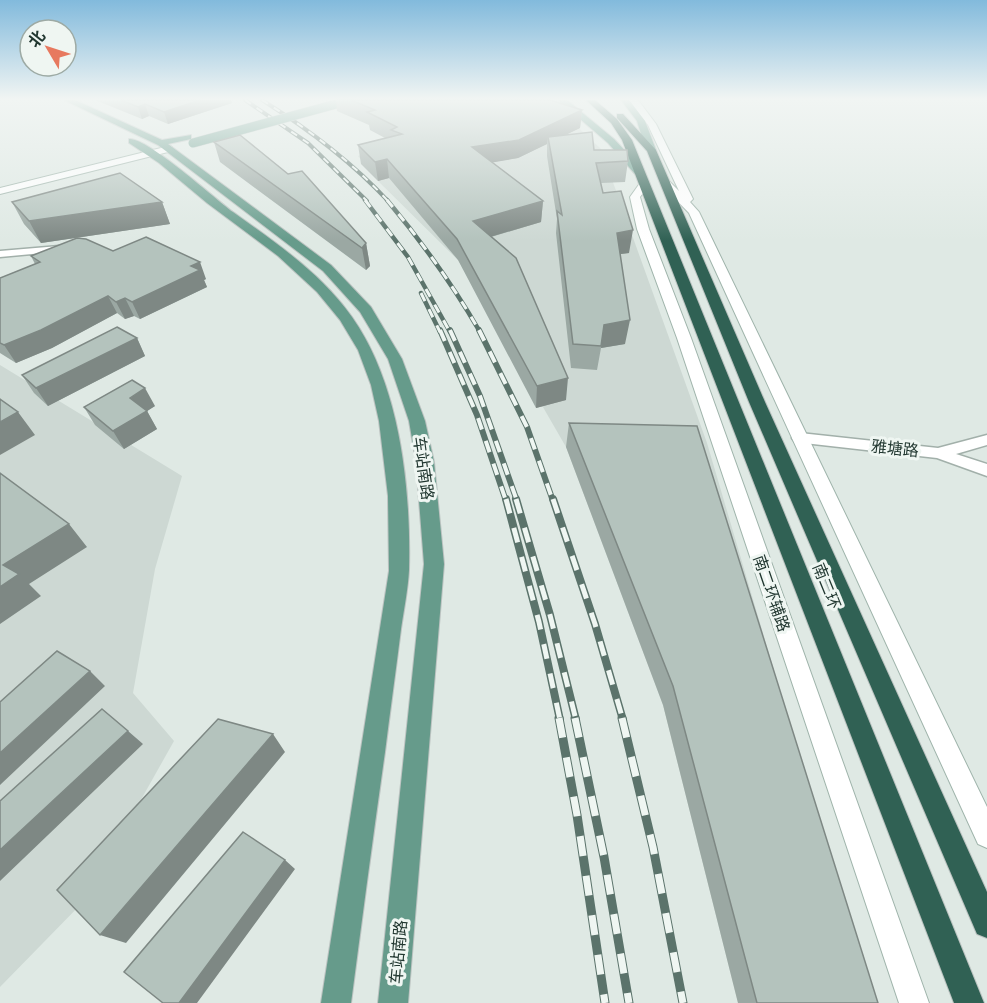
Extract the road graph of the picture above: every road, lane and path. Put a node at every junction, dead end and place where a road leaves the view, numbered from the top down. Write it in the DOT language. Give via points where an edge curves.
graph roads {
  1 [pos="143,147"];
  2 [pos="162,147"];
  3 [pos="166,147"];
  4 [pos="616,147"];
  5 [pos="627,147"];
  6 [pos="630,147"];
  7 [pos="648,147"];
  8 [pos="650,147"];
  9 [pos="663,147"];
  10 [pos="149,150"];
  11 [pos="651,150"];
  12 [pos="632,152"];
  13 [pos="187,172"];
  14 [pos="641,179"];
  15 [pos="0,183"];
  16 [pos="666,184"];
  17 [pos="0,190"];
  18 [pos="694,212"];
  19 [pos="87,248"];
  20 [pos="0,254"];
  21 [pos="800,438"];
  22 [pos="987,440"];
  23 [pos="938,453"];
  24 [pos="987,470"];
  25 [pos="987,835"];
  26 [pos="987,924"];
  27 [pos="336,1003"];
  28 [pos="393,1003"];
  29 [pos="914,1003"];
  30 [pos="969,1003"];
  1 -- 10 [label="main road, 车站南路"];
  2 -- 10 [label="main road"];
  3 -- 13 [label="main road, 车站南路"];
  4 -- 14 [label="main road"];
  5 -- 12 [label="highway"];
  6 -- 12 [label="highway, 南二环"];
  7 -- 11 [label="highway, 南二环"];
  8 -- 11 [label="main road"];
  9 -- 18 [label="main road"];
  10 -- 13 [label="main road, 车站南路"];
  10 -- 15 [label="main road"];
  10 -- 17 [label="main road"];
  11 -- 16 [label="highway, 南二环"];
  12 -- 14 [label="highway, 南二环"];
  13 -- 27 [label="main road, 车站南路" via="329,297 370,362 391,436 399,501 399,571"];
  13 -- 28 [label="main road, 车站南路" via="302,249 349,290 382,334 395,359 417,421 425,462 434,564"];
  14 -- 29 [label="main road, 南二环辅路" via="634,197 643,229"];
  14 -- 30 [label="highway, 南二环"];
  16 -- 18 [label="main road"];
  16 -- 26 [label="highway, 南二环" via="752,391"];
  18 -- 21 [label="main road"];
  19 -- 20 [label="street"];
  21 -- 23 [label="street, 雅塘路"];
  21 -- 25 [label="main road"];
  22 -- 23 [label="street"];
  23 -- 24 [label="street, 雅塘路"];
}
